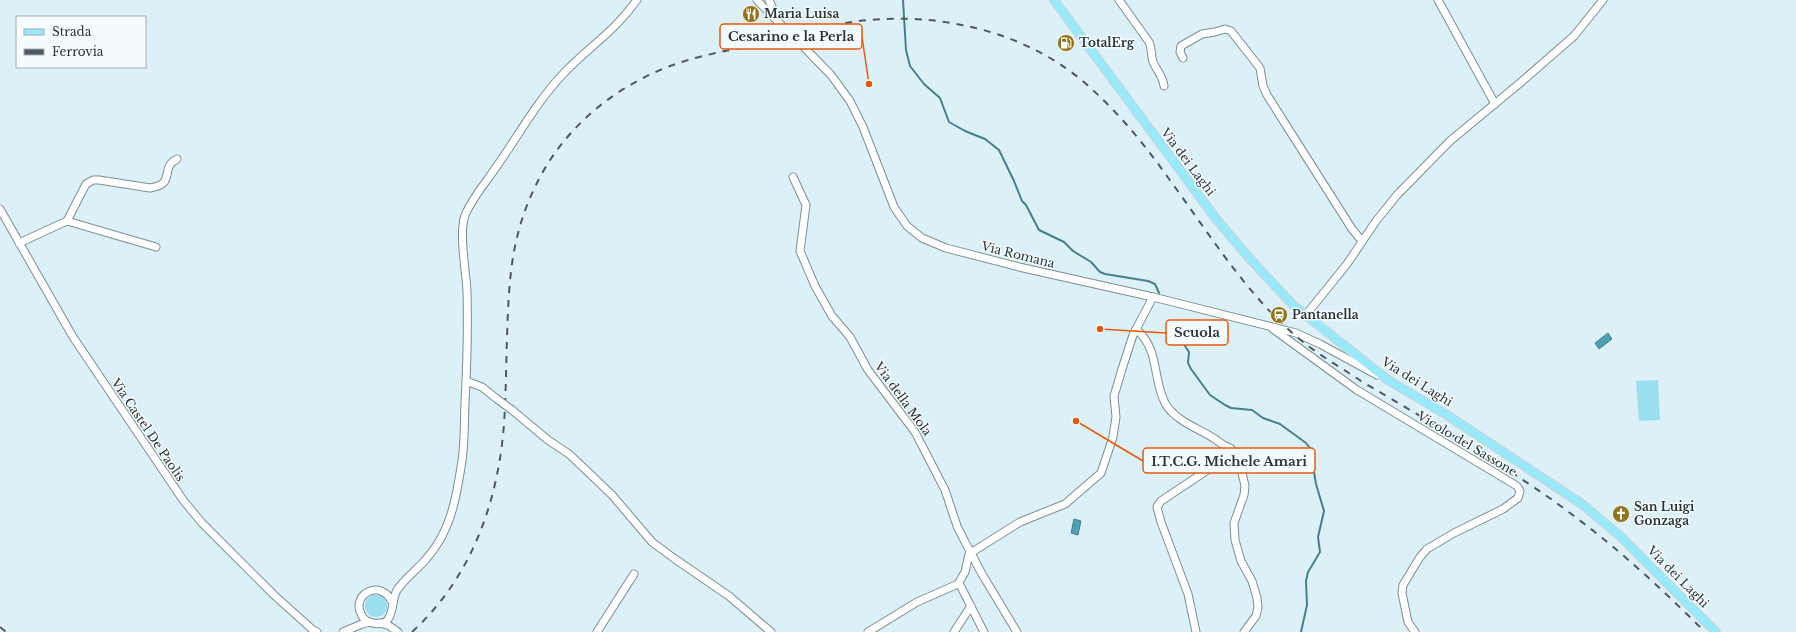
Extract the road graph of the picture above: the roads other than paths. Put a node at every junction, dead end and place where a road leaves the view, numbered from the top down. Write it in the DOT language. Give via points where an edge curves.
graph roads {
  1 [pos="637,0"];
  2 [pos="757,0"];
  3 [pos="770,0"];
  4 [pos="1054,0"];
  5 [pos="1119,0"];
  6 [pos="1438,0"];
  7 [pos="1603,0"];
  8 [pos="780,24"];
  9 [pos="1183,58"];
  10 [pos="1164,86"];
  11 [pos="1495,104"];
  12 [pos="177,158"];
  13 [pos="793,177"];
  14 [pos="0,209"];
  15 [pos="67,221"];
  16 [pos="1362,241"];
  17 [pos="19,243"];
  18 [pos="156,247"];
  19 [pos="1153,297"];
  20 [pos="1305,316"];
  21 [pos="1271,327"];
  22 [pos="1136,329"];
  23 [pos="1388,380"];
  24 [pos="466,381"];
  25 [pos="1228,447"];
  26 [pos="970,553"];
  27 [pos="634,574"];
  28 [pos="959,583"];
  29 [pos="402,584"];
  30 [pos="387,594"];
  31 [pos="392,602"];
  32 [pos="971,606"];
  33 [pos="360,611"];
  34 [pos="392,613"];
  35 [pos="370,622"];
  36 [pos="380,623"];
  37 [pos="354,627"];
  38 [pos="397,631"];
  39 [pos="317,632"];
  40 [pos="343,632"];
  41 [pos="597,632"];
  42 [pos="772,632"];
  43 [pos="868,632"];
  44 [pos="954,632"];
  45 [pos="984,632"];
  46 [pos="1017,632"];
  47 [pos="1196,632"];
  48 [pos="1244,632"];
  49 [pos="1415,632"];
  50 [pos="1716,632"];
  1 -- 24 [label="street" via="616,26 568,69 547,92 466,211 462,228 467,286"];
  2 -- 8 [label="street, Via Romana"];
  3 -- 8 [label="street"];
  4 -- 20 [label="main road, Via dei Laghi" via="1220,224 1278,290"];
  5 -- 10 [label="street" via="1149,42 1152,60 1163,78"];
  6 -- 11 [label="street"];
  7 -- 11 [label="street" via="1574,36"];
  8 -- 19 [label="street, Via Romana, bridge" via="831,75 850,101 863,127 892,204 914,232 953,250 1062,278"];
  9 -- 16 [label="street" via="1180,46 1202,34 1225,29 1238,38 1260,68 1267,95"];
  11 -- 16 [label="street" via="1434,157 1381,214"];
  12 -- 15 [label="street" via="169,165 162,185 150,188 99,180 90,181"];
  13 -- 26 [label="street, Via della Mola" via="806,205 800,251 815,286 832,316 850,337 868,370 914,432 945,490 957,526"];
  14 -- 17 [label="street, Via Castel De Paolis"];
  15 -- 17 [label="street"];
  15 -- 18 [label="street"];
  16 -- 20 [label="street"];
  17 -- 39 [label="street, Via Castel De Paolis" via="73,337 186,504 278,599"];
  19 -- 21 [label="street, Via Romana"];
  19 -- 22 [label="street"];
  20 -- 23 [label="main road, Via dei Laghi"];
  21 -- 23 [label="street, Via Romana" via="1312,340"];
  21 -- 49 [label="street, Vicolo del Sassone" via="1357,390 1519,488 1520,495 1510,505 1447,537 1427,549 1420,557 1403,585 1402,593 1408,622"];
  22 -- 25 [label="street" via="1151,349 1163,398 1168,408 1183,421"];
  22 -- 26 [label="street" via="1114,394 1115,429 1101,473 1065,504 1023,520"];
  23 -- 50 [label="main road, Via dei Laghi" via="1447,415 1582,504 1620,536"];
  24 -- 29 [label="street" via="462,457 451,517 435,549"];
  24 -- 42 [label="street, bridge" via="482,387 569,454 618,502 652,542 729,596"];
  25 -- 47 [label="street" via="1218,463 1161,501 1157,508 1188,594"];
  25 -- 48 [label="street" via="1234,452 1240,464 1245,486 1234,523 1235,540 1241,561 1252,581 1258,608 1256,616"];
  26 -- 28 [label="street"];
  26 -- 46 [label="street, Via della Mola"];
  27 -- 41 [label="street"];
  28 -- 32 [label="street"];
  28 -- 43 [label="street" via="917,602"];
  29 -- 30 [label="street"];
  29 -- 31 [label="street"];
  30 -- 31 [label="street"];
  30 -- 33 [label="street" via="378,590 369,591 362,597"];
  31 -- 34 [label="street"];
  32 -- 44 [label="street"];
  32 -- 45 [label="street"];
  33 -- 35 [label="street" via="363,618"];
  33 -- 37 [label="street"];
  34 -- 36 [label="street"];
  34 -- 38 [label="street"];
  35 -- 36 [label="street"];
  35 -- 37 [label="street"];
  36 -- 38 [label="street"];
  37 -- 40 [label="street"];
}
